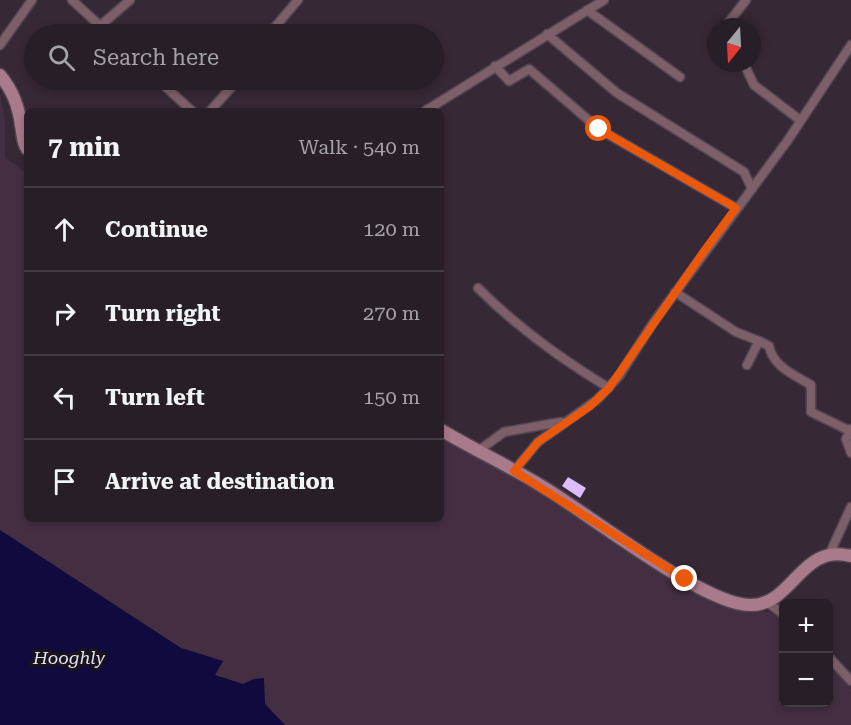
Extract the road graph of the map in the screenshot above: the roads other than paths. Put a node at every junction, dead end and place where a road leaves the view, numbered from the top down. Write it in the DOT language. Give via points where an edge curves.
graph roads {
  1 [pos="32,0"];
  2 [pos="72,0"];
  3 [pos="130,0"];
  4 [pos="298,0"];
  5 [pos="585,0"];
  6 [pos="604,0"];
  7 [pos="746,0"];
  8 [pos="590,9"];
  9 [pos="732,18"];
  10 [pos="98,24"];
  11 [pos="102,24"];
  12 [pos="278,24"];
  13 [pos="547,34"];
  14 [pos="0,45"];
  15 [pos="851,45"];
  16 [pos="495,66"];
  17 [pos="748,72"];
  18 [pos="0,75"];
  19 [pos="680,77"];
  20 [pos="169,90"];
  21 [pos="229,90"];
  22 [pos="189,108"];
  23 [pos="213,108"];
  24 [pos="429,108"];
  25 [pos="800,120"];
  26 [pos="24,144"];
  27 [pos="752,189"];
  28 [pos="736,208"];
  29 [pos="478,288"];
  30 [pos="675,292"];
  31 [pos="759,341"];
  32 [pos="747,365"];
  33 [pos="609,388"];
  34 [pos="567,421"];
  35 [pos="850,430"];
  36 [pos="444,432"];
  37 [pos="478,451"];
  38 [pos="851,453"];
  39 [pos="514,471"];
  40 [pos="851,507"];
  41 [pos="829,555"];
  42 [pos="851,556"];
  43 [pos="766,601"];
  44 [pos="779,612"];
  45 [pos="833,661"];
  46 [pos="851,681"];
  1 -- 14 [label="street"];
  2 -- 10 [label="street"];
  3 -- 11 [label="street"];
  4 -- 12 [label="street"];
  5 -- 8 [label="street"];
  6 -- 8 [label="street"];
  7 -- 9 [label="street"];
  8 -- 13 [label="street"];
  8 -- 19 [label="street"];
  13 -- 16 [label="street"];
  13 -- 27 [label="street" via="617,93 744,172"];
  15 -- 25 [label="street"];
  16 -- 24 [label="street"];
  16 -- 28 [label="street" via="509,81 529,69 599,129"];
  17 -- 25 [label="street" via="754,85"];
  18 -- 26 [label="street" via="17,103"];
  20 -- 22 [label="street"];
  21 -- 23 [label="street"];
  25 -- 27 [label="street"];
  27 -- 28 [label="street"];
  28 -- 30 [label="street"];
  29 -- 33 [label="street" via="543,345"];
  30 -- 31 [label="street" via="736,332"];
  30 -- 33 [label="street"];
  31 -- 32 [label="street"];
  31 -- 35 [label="street" via="769,346 771,357 778,364 811,385 811,412"];
  33 -- 34 [label="street"];
  34 -- 37 [label="street" via="504,432"];
  34 -- 39 [label="street" via="538,442"];
  35 -- 38 [label="street" via="846,439"];
  36 -- 37 [label="street"];
  37 -- 39 [label="street"];
  39 -- 43 [label="street" via="707,591 730,602 750,605"];
  40 -- 41 [label="street"];
  41 -- 42 [label="street"];
  41 -- 43 [label="street" via="811,563"];
  43 -- 44 [label="street"];
  45 -- 46 [label="street"];
}
